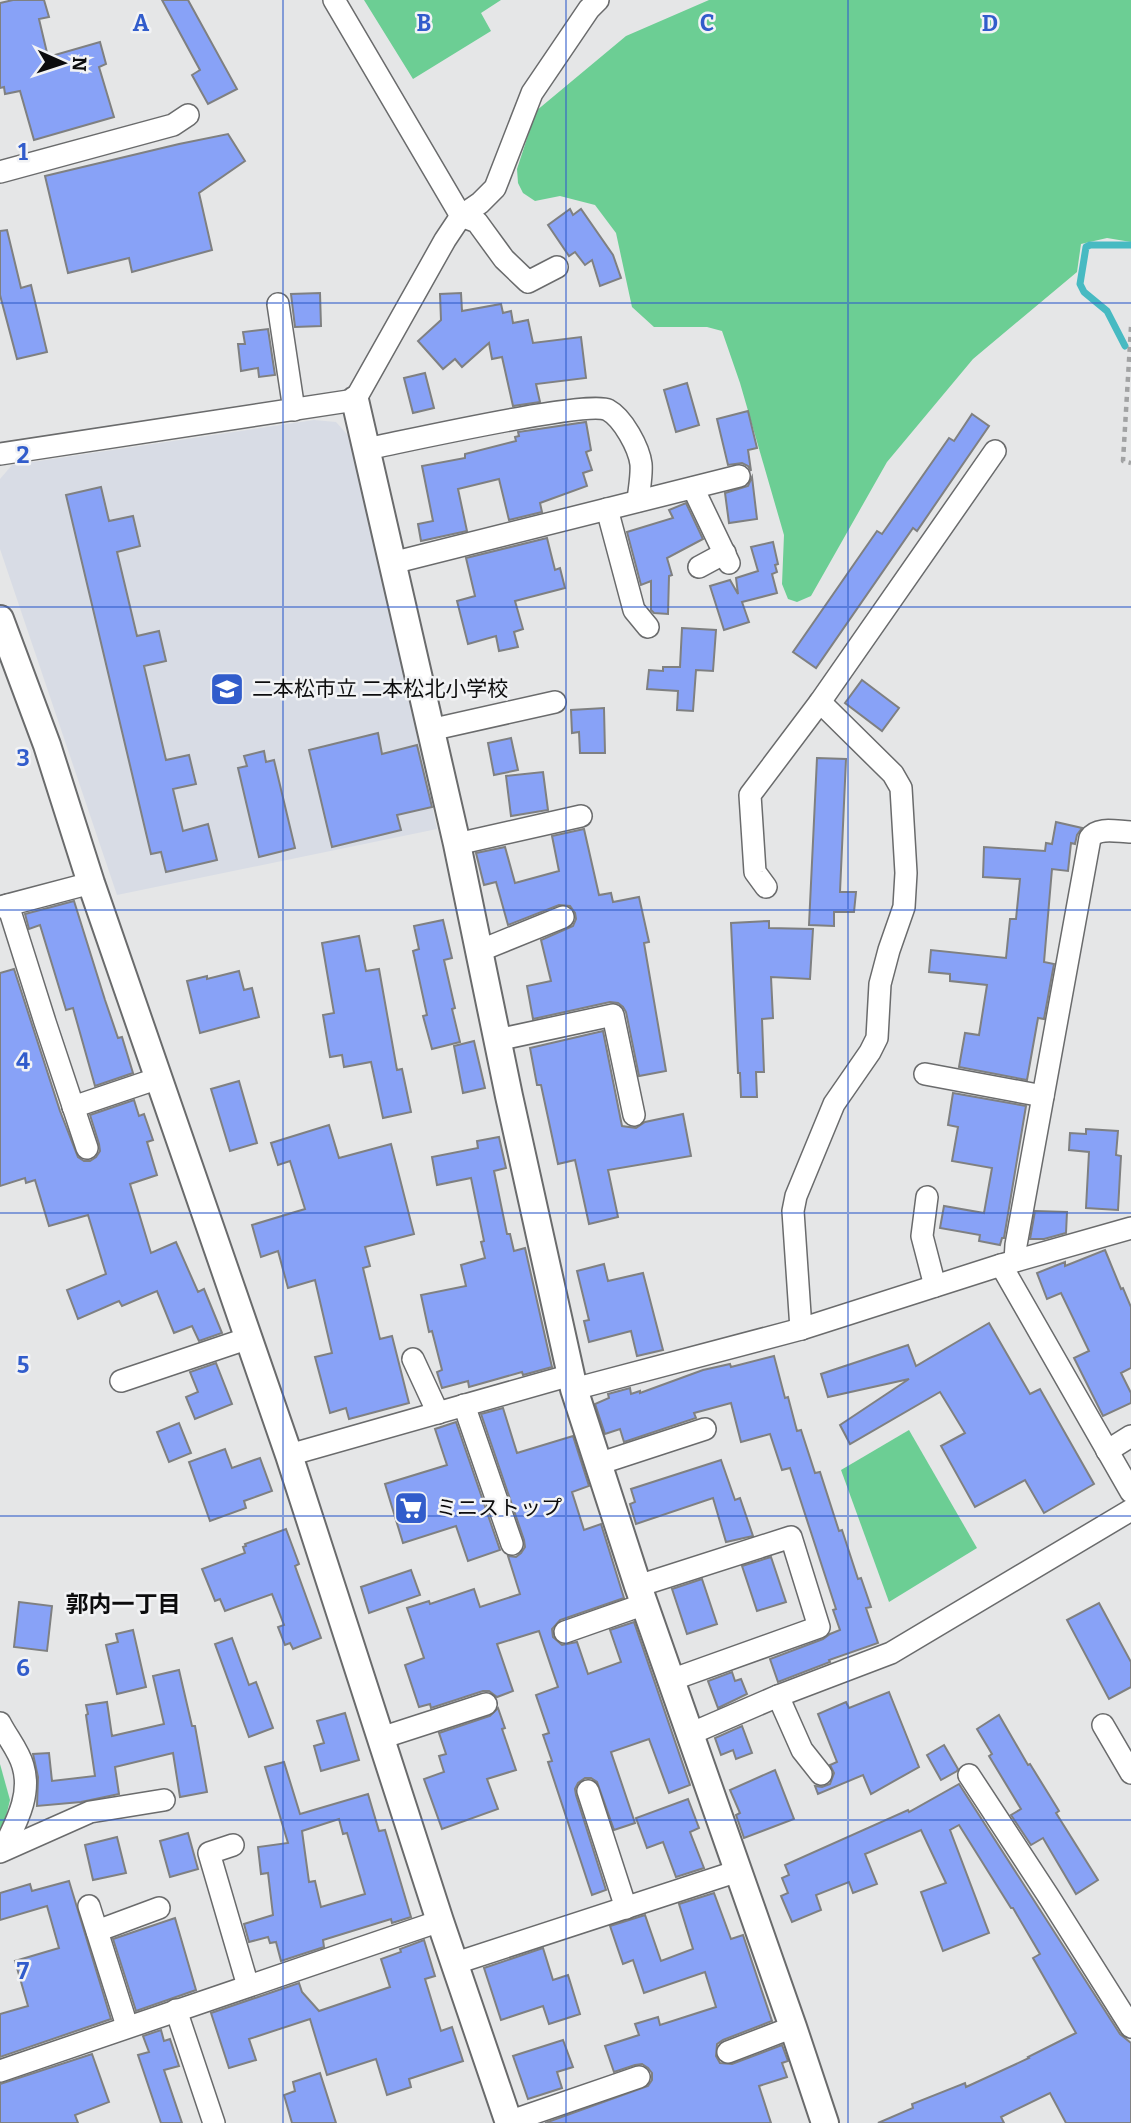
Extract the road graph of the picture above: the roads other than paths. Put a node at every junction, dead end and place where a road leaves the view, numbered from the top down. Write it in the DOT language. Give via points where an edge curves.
graph roads {
  1 [pos="334,0"];
  2 [pos="598,0"];
  3 [pos="188,116"];
  4 [pos="0,172"];
  5 [pos="461,216"];
  6 [pos="557,267"];
  7 [pos="278,304"];
  8 [pos="355,400"];
  9 [pos="294,410"];
  10 [pos="366,449"];
  11 [pos="995,451"];
  12 [pos="0,454"];
  13 [pos="739,476"];
  14 [pos="693,488"];
  15 [pos="638,501"];
  16 [pos="607,509"];
  17 [pos="392,563"];
  18 [pos="699,567"];
  19 [pos="0,619"];
  20 [pos="648,627"];
  21 [pos="555,702"];
  22 [pos="820,702"];
  23 [pos="430,730"];
  24 [pos="581,816"];
  25 [pos="1131,832"];
  26 [pos="457,844"];
  27 [pos="90,883"];
  28 [pos="766,887"];
  29 [pos="4,906"];
  30 [pos="563,917"];
  31 [pos="479,951"];
  32 [pos="497,1040"];
  33 [pos="925,1073"];
  34 [pos="159,1078"];
  35 [pos="1043,1096"];
  36 [pos="73,1107"];
  37 [pos="634,1115"];
  38 [pos="87,1149"];
  39 [pos="927,1197"];
  40 [pos="1131,1228"];
  41 [pos="1008,1263"];
  42 [pos="935,1286"];
  43 [pos="801,1329"];
  44 [pos="249,1338"];
  45 [pos="414,1359"];
  46 [pos="121,1381"];
  47 [pos="573,1382"];
  48 [pos="464,1405"];
  49 [pos="438,1413"];
  50 [pos="705,1429"];
  51 [pos="1131,1436"];
  52 [pos="1107,1451"];
  53 [pos="289,1455"];
  54 [pos="598,1464"];
  55 [pos="1131,1492"];
  56 [pos="1131,1510"];
  57 [pos="512,1545"];
  58 [pos="641,1595"];
  59 [pos="565,1632"];
  60 [pos="671,1679"];
  61 [pos="778,1696"];
  62 [pos="486,1704"];
  63 [pos="0,1723"];
  64 [pos="1103,1725"];
  65 [pos="690,1734"];
  66 [pos="382,1738"];
  67 [pos="1131,1773"];
  68 [pos="821,1774"];
  69 [pos="969,1775"];
  70 [pos="588,1791"];
  71 [pos="164,1800"];
  72 [pos="233,1845"];
  73 [pos="2,1851"];
  74 [pos="738,1871"];
  75 [pos="89,1906"];
  76 [pos="626,1908"];
  77 [pos="159,1909"];
  78 [pos="440,1921"];
  79 [pos="97,1931"];
  80 [pos="456,1964"];
  81 [pos="248,1986"];
  82 [pos="176,2010"];
  83 [pos="127,2026"];
  84 [pos="793,2027"];
  85 [pos="1131,2027"];
  86 [pos="728,2052"];
  87 [pos="0,2071"];
  88 [pos="639,2077"];
  89 [pos="508,2122"];
  90 [pos="214,2123"];
  91 [pos="825,2123"];
  1 -- 5 [label="street"];
  2 -- 5 [label="street" via="532,93 495,188"];
  3 -- 4 [label="street" via="173,125"];
  5 -- 6 [label="street" via="477,222 528,282"];
  5 -- 8 [label="street"];
  7 -- 9 [label="street"];
  8 -- 9 [label="street"];
  8 -- 10 [label="street"];
  9 -- 12 [label="street"];
  10 -- 15 [label="street" via="547,413 607,410 620,420 641,463"];
  10 -- 17 [label="street"];
  11 -- 22 [label="street"];
  13 -- 14 [label="street"];
  14 -- 15 [label="street"];
  14 -- 18 [label="street" via="727,558"];
  15 -- 16 [label="street"];
  16 -- 17 [label="street"];
  16 -- 20 [label="street" via="634,610"];
  17 -- 23 [label="street"];
  19 -- 27 [label="street" via="47,745"];
  21 -- 23 [label="street"];
  22 -- 28 [label="street" via="750,795 755,872"];
  22 -- 43 [label="street" via="893,774 901,788 906,873 904,908 880,984 877,1038 834,1104 796,1196 793,1210"];
  23 -- 26 [label="street"];
  24 -- 26 [label="street"];
  25 -- 35 [label="street" via="1101,831 1090,838"];
  26 -- 31 [label="street"];
  27 -- 29 [label="street"];
  27 -- 34 [label="street"];
  29 -- 36 [label="street"];
  30 -- 31 [label="street"];
  31 -- 32 [label="street"];
  32 -- 37 [label="street" via="613,1015"];
  32 -- 47 [label="street"];
  33 -- 35 [label="street"];
  34 -- 36 [label="street"];
  34 -- 44 [label="street"];
  35 -- 41 [label="street" via="1016,1245"];
  36 -- 38 [label="street"];
  39 -- 42 [label="street" via="922,1236"];
  40 -- 41 [label="street"];
  41 -- 42 [label="street"];
  41 -- 52 [label="street"];
  42 -- 43 [label="street"];
  43 -- 47 [label="street"];
  44 -- 46 [label="street"];
  44 -- 53 [label="street"];
  45 -- 49 [label="street"];
  47 -- 48 [label="street"];
  47 -- 54 [label="street"];
  48 -- 49 [label="street"];
  48 -- 57 [label="street"];
  49 -- 53 [label="street"];
  50 -- 54 [label="street"];
  51 -- 52 [label="street"];
  52 -- 55 [label="street"];
  53 -- 66 [label="street"];
  54 -- 58 [label="street"];
  56 -- 61 [label="street" via="891,1653"];
  58 -- 59 [label="street"];
  58 -- 60 [label="street"];
  58 -- 60 [label="street" via="790,1537 819,1627"];
  60 -- 65 [label="street"];
  61 -- 65 [label="street"];
  61 -- 68 [label="street" via="802,1750"];
  62 -- 66 [label="street"];
  63 -- 73 [label="street" via="23,1766 25,1782 24,1800"];
  64 -- 67 [label="street"];
  65 -- 74 [label="street"];
  66 -- 78 [label="street"];
  69 -- 85 [label="street"];
  70 -- 76 [label="street"];
  71 -- 73 [label="street" via="90,1812"];
  72 -- 81 [label="street" via="209,1853"];
  74 -- 76 [label="street"];
  74 -- 84 [label="street"];
  75 -- 79 [label="street"];
  76 -- 80 [label="street"];
  77 -- 79 [label="street"];
  78 -- 80 [label="street"];
  78 -- 81 [label="street"];
  79 -- 83 [label="street"];
  80 -- 89 [label="street"];
  81 -- 82 [label="street"];
  82 -- 83 [label="street"];
  82 -- 90 [label="street"];
  83 -- 87 [label="street"];
  84 -- 86 [label="street"];
  84 -- 91 [label="street"];
  88 -- 89 [label="street"];
}
